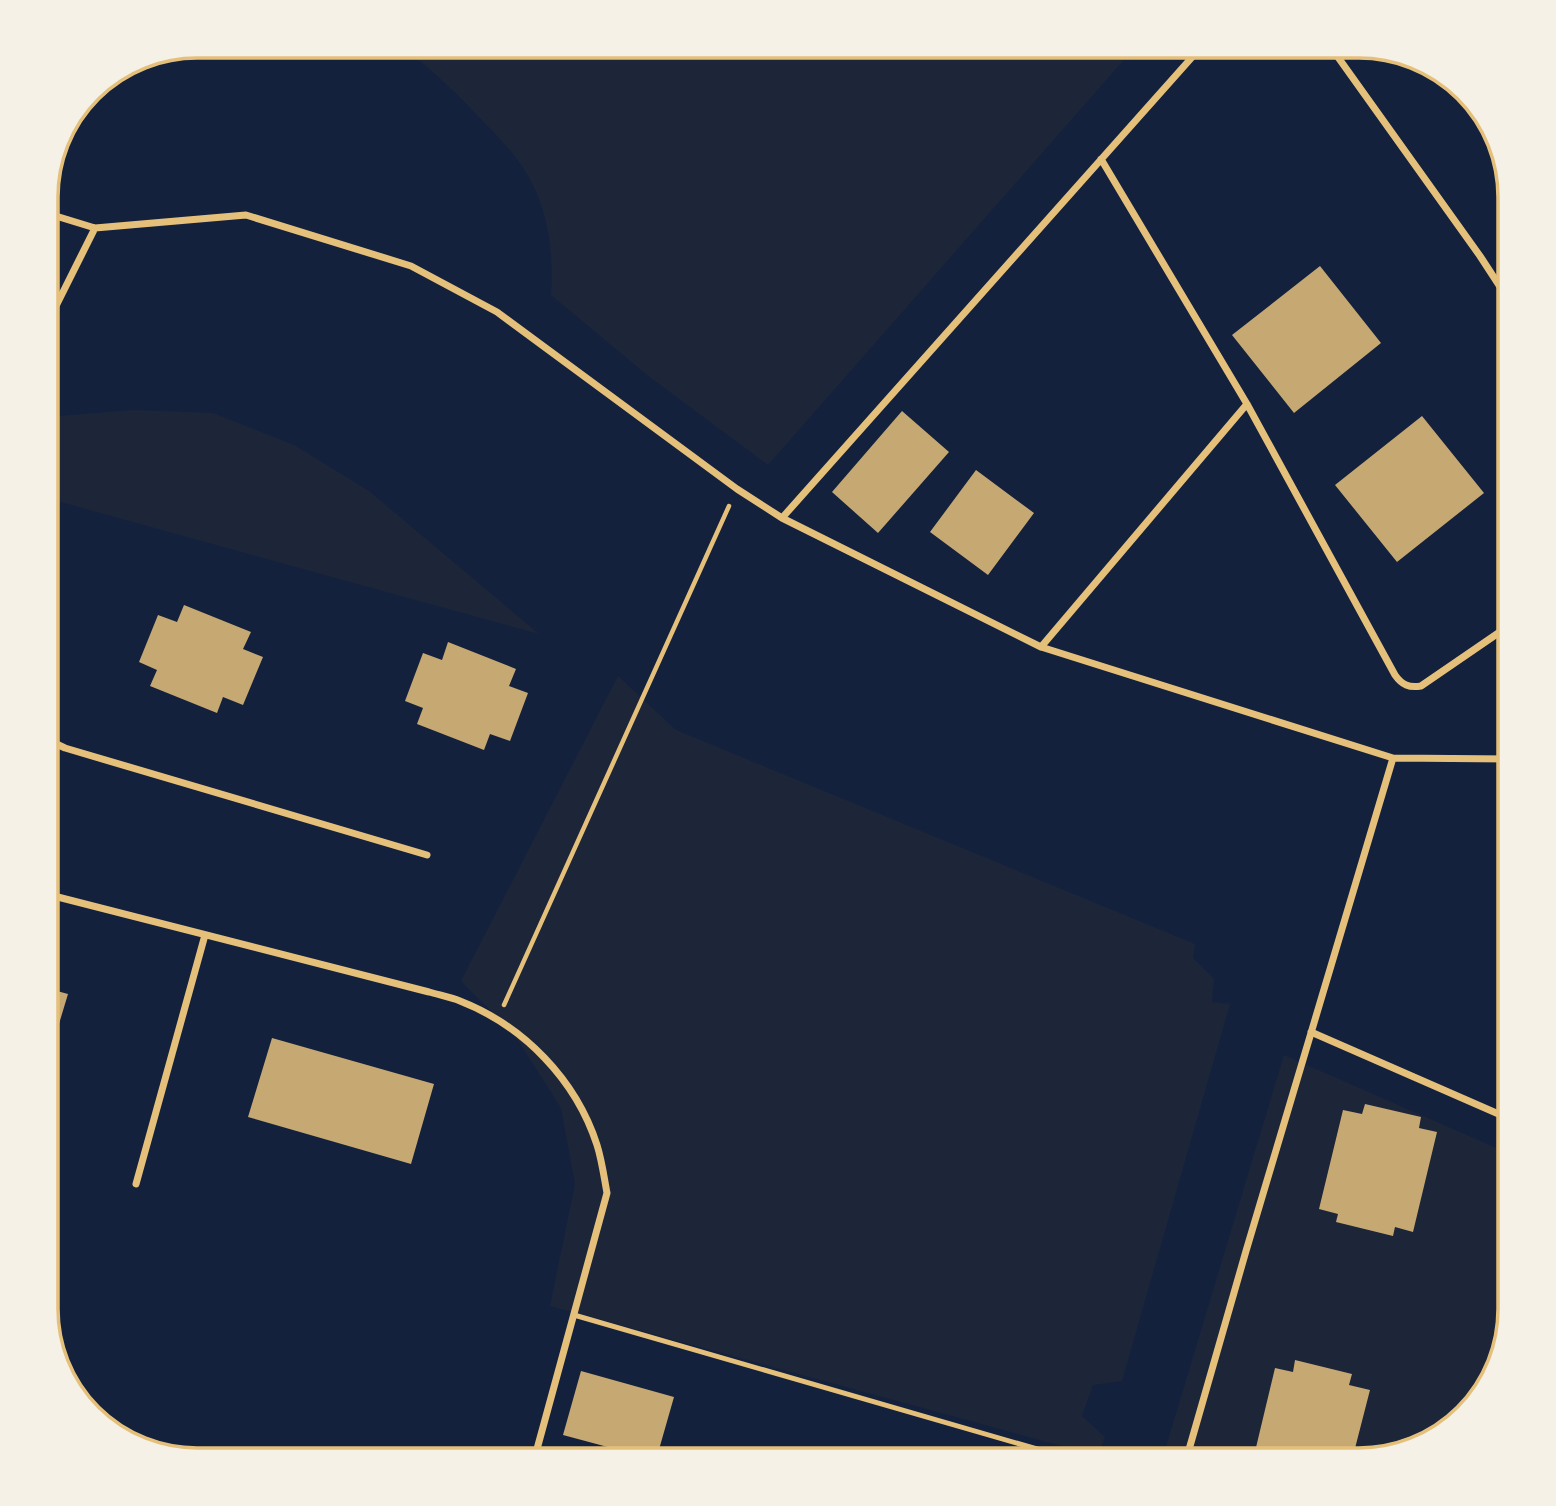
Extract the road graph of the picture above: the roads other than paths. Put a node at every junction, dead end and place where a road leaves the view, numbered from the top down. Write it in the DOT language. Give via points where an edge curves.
graph roads {
  1 [pos="1191,58"];
  2 [pos="1339,58"];
  3 [pos="1101,159"];
  4 [pos="58,217"];
  5 [pos="95,228"];
  6 [pos="1498,284"];
  7 [pos="58,302"];
  8 [pos="1247,404"];
  9 [pos="782,518"];
  10 [pos="1498,633"];
  11 [pos="1041,647"];
  12 [pos="58,745"];
  13 [pos="1393,758"];
  14 [pos="1498,759"];
  15 [pos="427,855"];
  16 [pos="58,897"];
  17 [pos="205,935"];
  18 [pos="1311,1032"];
  19 [pos="1498,1114"];
  20 [pos="136,1184"];
  21 [pos="573,1315"];
  22 [pos="537,1448"];
  23 [pos="1030,1448"];
  24 [pos="1190,1448"];
  1 -- 3 [label="street"];
  2 -- 6 [label="street"];
  3 -- 8 [label="street"];
  3 -- 9 [label="street"];
  4 -- 5 [label="street"];
  5 -- 7 [label="street"];
  5 -- 9 [label="street" via="246,215 411,266 497,312"];
  8 -- 10 [label="street" via="1400,682 1421,686"];
  8 -- 11 [label="street"];
  9 -- 11 [label="street"];
  11 -- 13 [label="street"];
  12 -- 15 [label="street"];
  13 -- 14 [label="street"];
  13 -- 18 [label="street"];
  16 -- 17 [label="street"];
  17 -- 20 [label="street"];
  17 -- 21 [label="street" via="460,1001 497,1020 540,1052 588,1122 607,1193"];
  18 -- 19 [label="street"];
  18 -- 24 [label="street"];
  21 -- 22 [label="street"];
  21 -- 23 [label="lane"];
}
